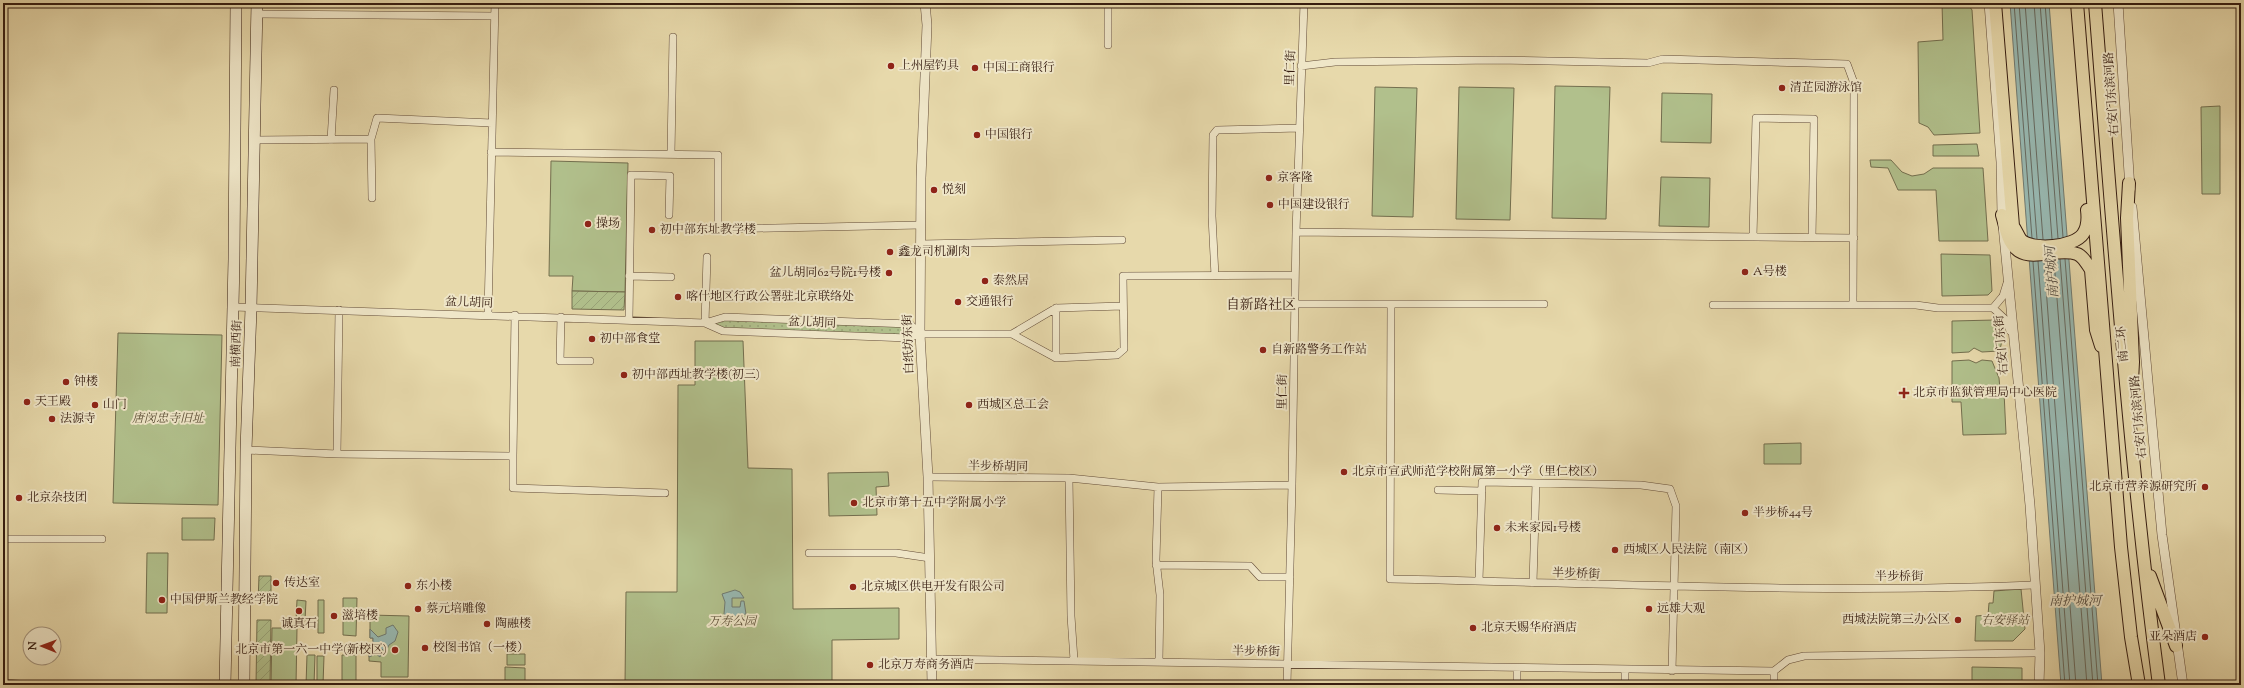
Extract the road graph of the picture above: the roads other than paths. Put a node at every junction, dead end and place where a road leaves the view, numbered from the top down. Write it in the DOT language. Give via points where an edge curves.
graph roads {
  1 [pos="236,3"];
  2 [pos="494,3"];
  3 [pos="925,3"];
  4 [pos="1108,3"];
  5 [pos="1304,3"];
  6 [pos="1989,3"];
  7 [pos="1995,3"];
  8 [pos="2077,3"];
  9 [pos="2095,3"];
  10 [pos="2118,3"];
  11 [pos="257,8"];
  12 [pos="494,16"];
  13 [pos="673,37"];
  14 [pos="1108,46"];
  15 [pos="1302,66"];
  16 [pos="334,90"];
  17 [pos="492,123"];
  18 [pos="1299,128"];
  19 [pos="2087,137"];
  20 [pos="371,139"];
  21 [pos="254,140"];
  22 [pos="331,140"];
  23 [pos="491,152"];
  24 [pos="671,154"];
  25 [pos="2129,183"];
  26 [pos="372,198"];
  27 [pos="669,215"];
  28 [pos="2002,215"];
  29 [pos="921,225"];
  30 [pos="1296,232"];
  31 [pos="1753,237"];
  32 [pos="1812,238"];
  33 [pos="1854,238"];
  34 [pos="1122,240"];
  35 [pos="921,244"];
  36 [pos="707,257"];
  37 [pos="1295,275"];
  38 [pos="629,276"];
  39 [pos="1215,276"];
  40 [pos="671,277"];
  41 [pos="2008,279"];
  42 [pos="1294,304"];
  43 [pos="1544,304"];
  44 [pos="1391,305"];
  45 [pos="1713,305"];
  46 [pos="1853,305"];
  47 [pos="1123,306"];
  48 [pos="233,307"];
  49 [pos="251,308"];
  50 [pos="1056,308"];
  51 [pos="1993,308"];
  52 [pos="339,310"];
  53 [pos="488,314"];
  54 [pos="515,315"];
  55 [pos="561,317"];
  56 [pos="628,320"];
  57 [pos="705,323"];
  58 [pos="920,334"];
  59 [pos="1012,334"];
  60 [pos="2014,354"];
  61 [pos="1056,358"];
  62 [pos="590,361"];
  63 [pos="2108,367"];
  64 [pos="2129,424"];
  65 [pos="246,450"];
  66 [pos="337,454"];
  67 [pos="513,456"];
  68 [pos="928,476"];
  69 [pos="1069,478"];
  70 [pos="1536,483"];
  71 [pos="1292,485"];
  72 [pos="1158,487"];
  73 [pos="1438,490"];
  74 [pos="1482,491"];
  75 [pos="665,493"];
  76 [pos="3,539"];
  77 [pos="102,539"];
  78 [pos="809,553"];
  79 [pos="2142,554"];
  80 [pos="930,558"];
  81 [pos="1156,565"];
  82 [pos="1290,577"];
  83 [pos="1479,581"];
  84 [pos="1533,583"];
  85 [pos="2035,585"];
  86 [pos="1674,588"];
  87 [pos="2131,637"];
  88 [pos="2176,646"];
  89 [pos="2040,653"];
  90 [pos="930,659"];
  91 [pos="1074,660"];
  92 [pos="1159,661"];
  93 [pos="1287,664"];
  94 [pos="1517,668"];
  95 [pos="1625,670"];
  96 [pos="1672,671"];
  97 [pos="1774,671"];
  98 [pos="3,684"];
  99 [pos="20,685"];
  100 [pos="225,685"];
  101 [pos="244,685"];
  102 [pos="932,685"];
  103 [pos="1287,685"];
  104 [pos="1516,685"];
  105 [pos="1625,685"];
  106 [pos="1774,685"];
  107 [pos="2039,685"];
  108 [pos="2131,685"];
  109 [pos="2139,685"];
  110 [pos="2159,685"];
  111 [pos="2183,685"];
  1 -- 48 [label="main road, 南横西街"];
  2 -- 12 [label="street"];
  3 -- 29 [label="street, 白纸坊东街"];
  4 -- 14 [label="street"];
  5 -- 15 [label="street, 里仁街"];
  6 -- 28 [label="street, 右安门东街" via="2001,162"];
  7 -- 19 [label="highway" via="2012,218 2013,226 2021,240 2039,246 2070,244 2086,230 2084,166"];
  8 -- 19 [label="highway, 南二环"];
  9 -- 64 [label="highway, 南二环"];
  10 -- 25 [label="street, 右安门东滨河路"];
  11 -- 12 [label="street"];
  11 -- 21 [label="main road, 南横西街"];
  12 -- 17 [label="street"];
  13 -- 24 [label="street"];
  15 -- 18 [label="street, 里仁街"];
  15 -- 33 [label="street" via="1335,62 1496,60 1648,63 1663,59 1847,64 1854,83"];
  16 -- 22 [label="street"];
  17 -- 20 [label="street" via="377,118"];
  17 -- 23 [label="street"];
  18 -- 30 [label="street, 里仁街"];
  18 -- 39 [label="street" via="1216,130 1212,135"];
  19 -- 63 [label="highway, 南二环"];
  20 -- 22 [label="street"];
  20 -- 26 [label="street"];
  21 -- 22 [label="street"];
  21 -- 49 [label="main road, 南横西街"];
  23 -- 24 [label="street"];
  23 -- 53 [label="street"];
  24 -- 29 [label="street" via="718,156 718,229"];
  25 -- 64 [label="highway" via="2127,218 2133,362"];
  25 -- 88 [label="street, 右安门东滨河路" via="2161,527"];
  27 -- 38 [label="street" via="670,176 631,175"];
  28 -- 41 [label="street, 右安门东街"];
  28 -- 63 [label="highway" via="2011,243 2022,252 2077,254 2086,261 2091,270 2096,330"];
  29 -- 35 [label="street, 白纸坊东街"];
  30 -- 31 [label="street"];
  30 -- 37 [label="street, 里仁街"];
  31 -- 32 [label="street"];
  31 -- 32 [label="street" via="1756,118 1814,119"];
  32 -- 33 [label="street"];
  33 -- 46 [label="street"];
  34 -- 35 [label="street"];
  35 -- 58 [label="street, 白纸坊东街"];
  36 -- 57 [label="street"];
  37 -- 39 [label="street"];
  37 -- 42 [label="street, 里仁街"];
  38 -- 40 [label="street"];
  38 -- 56 [label="street"];
  39 -- 47 [label="street" via="1123,276"];
  41 -- 51 [label="street" via="2003,296"];
  41 -- 60 [label="street, 右安门东街"];
  42 -- 44 [label="street"];
  42 -- 71 [label="street, 里仁街"];
  43 -- 44 [label="street"];
  44 -- 83 [label="street, 半步桥街" via="1390,579"];
  45 -- 46 [label="street"];
  46 -- 51 [label="street"];
  47 -- 50 [label="street"];
  47 -- 61 [label="street" via="1124,349 1121,353 1117,356"];
  48 -- 49 [label="street, 盆儿胡同"];
  48 -- 100 [label="main road, 南横西街"];
  49 -- 52 [label="street, 盆儿胡同"];
  49 -- 65 [label="main road, 南横西街"];
  50 -- 59 [label="street"];
  50 -- 61 [label="street"];
  51 -- 60 [label="street" via="2002,315 2010,327"];
  52 -- 53 [label="street, 盆儿胡同"];
  52 -- 66 [label="street"];
  53 -- 54 [label="street, 盆儿胡同"];
  54 -- 55 [label="street, 盆儿胡同"];
  54 -- 67 [label="street"];
  55 -- 56 [label="street, 盆儿胡同"];
  55 -- 62 [label="street" via="560,361"];
  56 -- 57 [label="street, 盆儿胡同"];
  57 -- 58 [label="street, 盆儿胡同" via="723,331 908,338"];
  57 -- 58 [label="street, 盆儿胡同" via="725,317 910,324"];
  58 -- 59 [label="street, 盆儿胡同"];
  58 -- 68 [label="street, 白纸坊东街"];
  59 -- 61 [label="street"];
  60 -- 85 [label="street, 右安门东街" via="2027,468"];
  63 -- 87 [label="highway, 南二环" via="2121,547"];
  64 -- 79 [label="highway, 南二环"];
  65 -- 66 [label="street"];
  65 -- 101 [label="main road, 南横西街"];
  66 -- 67 [label="street"];
  67 -- 75 [label="street" via="513,488"];
  68 -- 69 [label="street, 半步桥胡同"];
  68 -- 80 [label="street, 白纸坊东街"];
  69 -- 72 [label="street, 半步桥胡同"];
  69 -- 91 [label="street"];
  70 -- 74 [label="street" via="1482,482"];
  70 -- 84 [label="street"];
  70 -- 86 [label="street" via="1641,485 1670,489 1676,506"];
  71 -- 72 [label="street, 半步桥胡同"];
  71 -- 82 [label="street, 里仁街"];
  72 -- 81 [label="street"];
  73 -- 74 [label="street"];
  74 -- 83 [label="street"];
  76 -- 77 [label="street"];
  78 -- 80 [label="street" via="896,553"];
  79 -- 88 [label="highway"];
  79 -- 110 [label="highway, 南二环"];
  80 -- 90 [label="street, 白纸坊东街"];
  81 -- 82 [label="street" via="1250,566 1260,577"];
  81 -- 92 [label="street" via="1160,595"];
  82 -- 93 [label="street, 里仁街"];
  83 -- 84 [label="street, 半步桥街"];
  84 -- 86 [label="street, 半步桥街"];
  85 -- 86 [label="street, 半步桥街" via="1969,589"];
  85 -- 89 [label="street, 右安门东街"];
  86 -- 96 [label="street"];
  87 -- 108 [label="highway" via="2128,660"];
  87 -- 109 [label="highway, 南二环"];
  88 -- 111 [label="street, 右安门东滨河路"];
  89 -- 97 [label="street" via="1804,656 1788,660"];
  89 -- 107 [label="street, 右安门东街"];
  90 -- 91 [label="street, 半步桥街"];
  90 -- 102 [label="street, 白纸坊东街"];
  91 -- 92 [label="street, 半步桥街"];
  92 -- 93 [label="street, 半步桥街"];
  93 -- 94 [label="street, 半步桥街"];
  93 -- 103 [label="street, 里仁街"];
  94 -- 95 [label="street, 半步桥街"];
  94 -- 104 [label="street"];
  95 -- 96 [label="street, 半步桥街"];
  95 -- 105 [label="street"];
  96 -- 97 [label="street, 半步桥街"];
  97 -- 106 [label="street"];
  98 -- 99 [label="street"];
}
